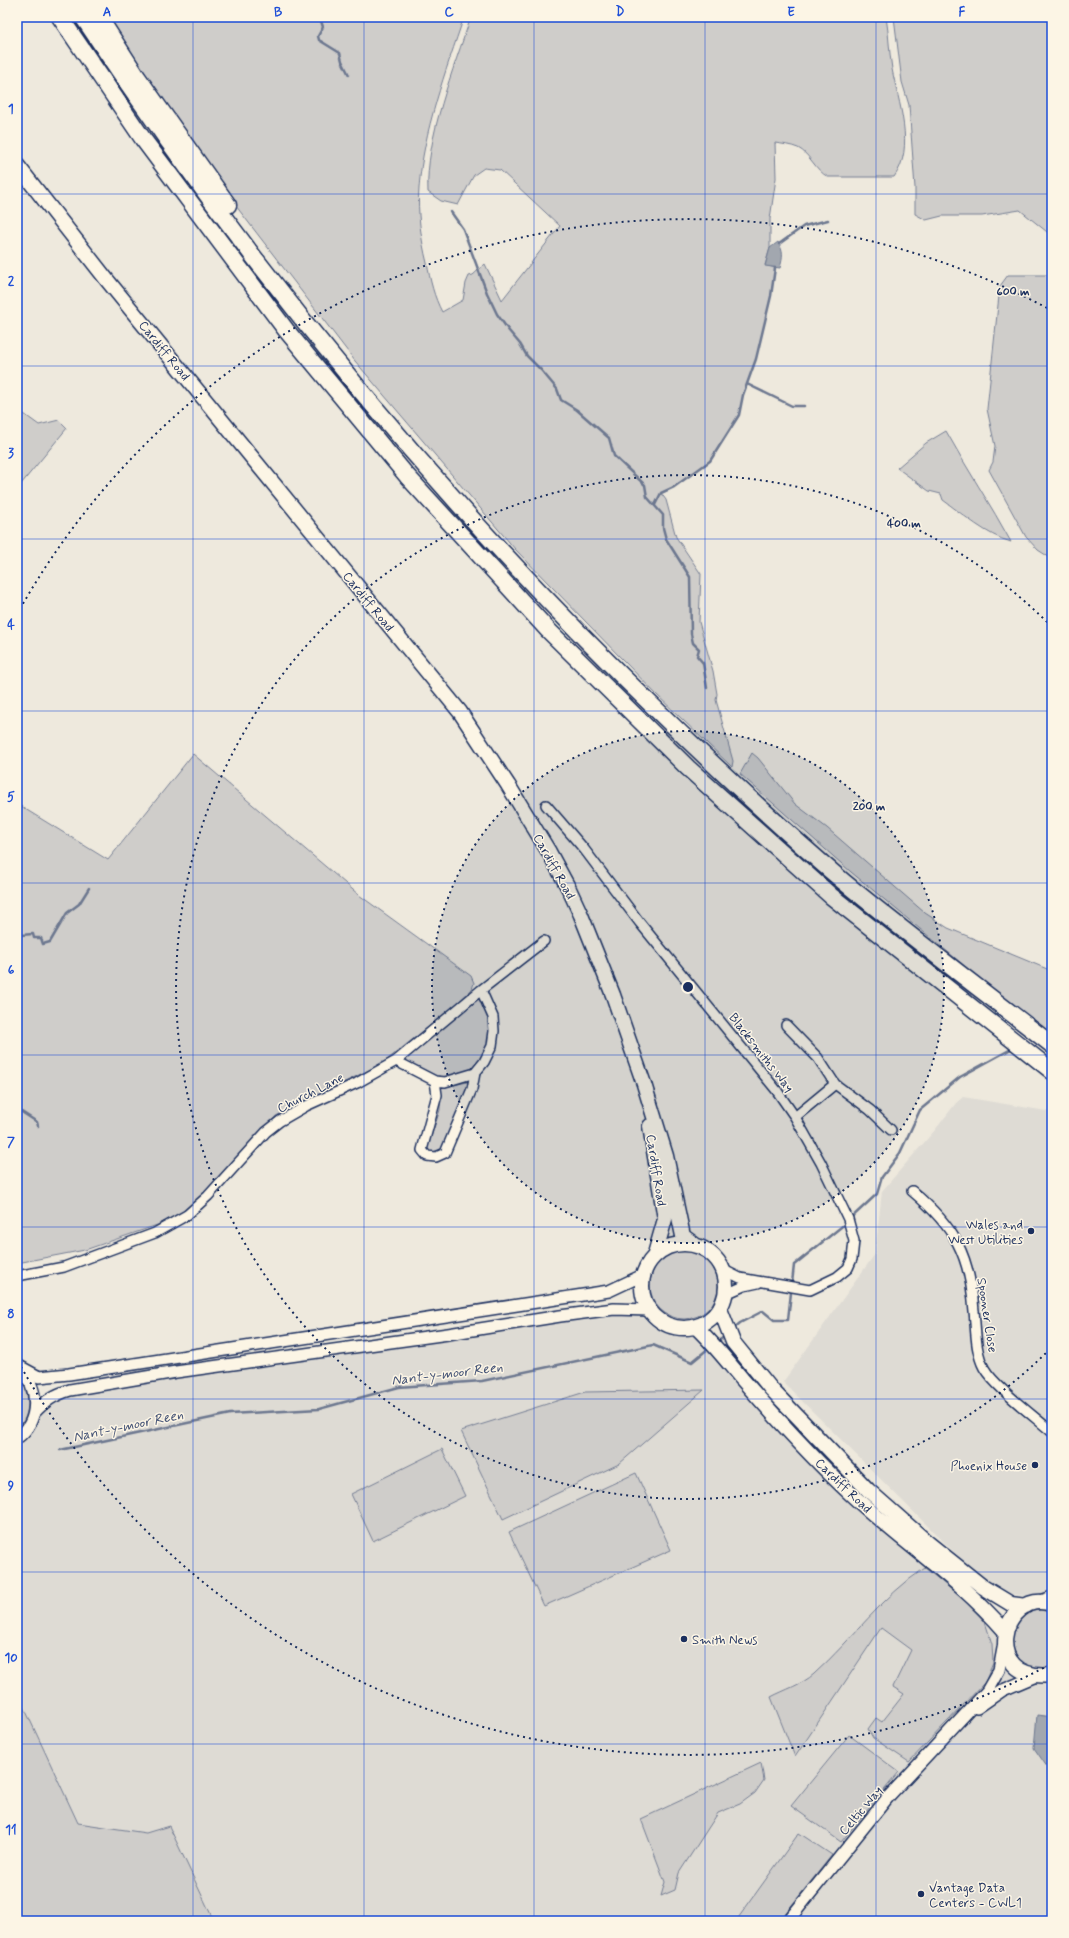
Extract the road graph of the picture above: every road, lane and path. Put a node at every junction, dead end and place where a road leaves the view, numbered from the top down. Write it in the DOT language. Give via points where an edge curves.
graph roads {
  1 [pos="60,17"];
  2 [pos="83,17"];
  3 [pos="99,17"];
  4 [pos="17,165"];
  5 [pos="306,325"];
  6 [pos="546,805"];
  7 [pos="544,941"];
  8 [pos="481,990"];
  9 [pos="786,1025"];
  10 [pos="1052,1045"];
  11 [pos="396,1061"];
  12 [pos="1052,1071"];
  13 [pos="475,1073"];
  14 [pos="435,1081"];
  15 [pos="644,1084"];
  16 [pos="834,1084"];
  17 [pos="795,1117"];
  18 [pos="891,1130"];
  19 [pos="912,1191"];
  20 [pos="694,1244"];
  21 [pos="655,1254"];
  22 [pos="724,1270"];
  23 [pos="643,1275"];
  24 [pos="17,1276"];
  25 [pos="763,1282"];
  26 [pos="726,1294"];
  27 [pos="720,1309"];
  28 [pos="649,1310"];
  29 [pos="696,1327"];
  30 [pos="17,1366"];
  31 [pos="34,1413"];
  32 [pos="1052,1432"];
  33 [pos="17,1438"];
  34 [pos="1052,1596"];
  35 [pos="1052,1604"];
  36 [pos="1029,1605"];
  37 [pos="1005,1636"];
  38 [pos="1052,1675"];
  39 [pos="1036,1676"];
  40 [pos="959,1722"];
  41 [pos="788,1921"];
  1 -- 12 [label="highway" via="143,139 286,330 366,428 548,630 716,793 831,896"];
  2 -- 5 [label="highway" via="202,188"];
  3 -- 5 [label="highway" via="143,85 261,251"];
  4 -- 15 [label="main road, Cardiff Road" via="107,280 460,712 508,785 569,889 613,995"];
  5 -- 10 [label="highway" via="421,462 515,566 621,675 726,777 845,882"];
  6 -- 17 [label="street, Blacksmiths Way" via="584,849 631,912 777,1091"];
  7 -- 8 [label="street, Church Lane"];
  8 -- 11 [label="street, Church Lane"];
  8 -- 13 [label="street" via="493,1017 494,1031 492,1046"];
  9 -- 16 [label="street" via="818,1058"];
  11 -- 14 [label="street"];
  11 -- 24 [label="street, Church Lane" via="280,1121 266,1132 208,1196 187,1215 155,1233 64,1267"];
  13 -- 14 [label="street" via="445,1082"];
  13 -- 14 [label="street" via="472,1090 445,1153 436,1157 427,1156 422,1150 437,1095"];
  15 -- 20 [label="main road, Cardiff Road" via="666,1156 683,1236"];
  15 -- 21 [label="main road, Cardiff Road" via="665,1219"];
  16 -- 17 [label="street"];
  16 -- 18 [label="street" via="866,1106"];
  17 -- 25 [label="street, Blacksmiths Way" via="842,1207 854,1241 852,1259 848,1268 837,1277 810,1290"];
  19 -- 32 [label="street, Spooner Close" via="942,1218 962,1253 973,1290 978,1348 984,1368"];
  20 -- 21 [label="main road" via="680,1243 667,1246"];
  20 -- 22 [label="main road" via="707,1249"];
  21 -- 23 [label="main road"];
  22 -- 25 [label="street, Blacksmiths Way" via="740,1278"];
  22 -- 26 [label="main road"];
  23 -- 28 [label="main road" via="642,1293"];
  23 -- 30 [label="street" via="609,1291 69,1374 38,1377"];
  25 -- 26 [label="street, Blacksmiths Way" via="744,1286"];
  26 -- 27 [label="main road"];
  27 -- 29 [label="main road" via="709,1320"];
  27 -- 36 [label="main road, Cardiff Road" via="733,1342 757,1372 868,1490 983,1587 1011,1604"];
  28 -- 29 [label="main road" via="667,1325 681,1328"];
  28 -- 31 [label="street" via="598,1311 176,1372 70,1390 45,1401"];
  29 -- 37 [label="main road, Cardiff Road" via="717,1347 792,1435 851,1494 985,1609"];
  30 -- 31 [label="street" via="26,1374 32,1386 35,1399"];
  31 -- 33 [label="street" via="31,1422"];
  34 -- 36 [label="street"];
  35 -- 36 [label="main road, Cardiff Road"];
  36 -- 37 [label="main road" via="1014,1614"];
  37 -- 39 [label="main road, Cardiff Road" via="1010,1659 1019,1670"];
  37 -- 40 [label="street, Celtic Way" via="999,1670 987,1691"];
  38 -- 39 [label="main road, Cardiff Road"];
  39 -- 40 [label="street, Celtic Way" via="1003,1690"];
  40 -- 41 [label="street, Celtic Way" via="889,1796"];
}
